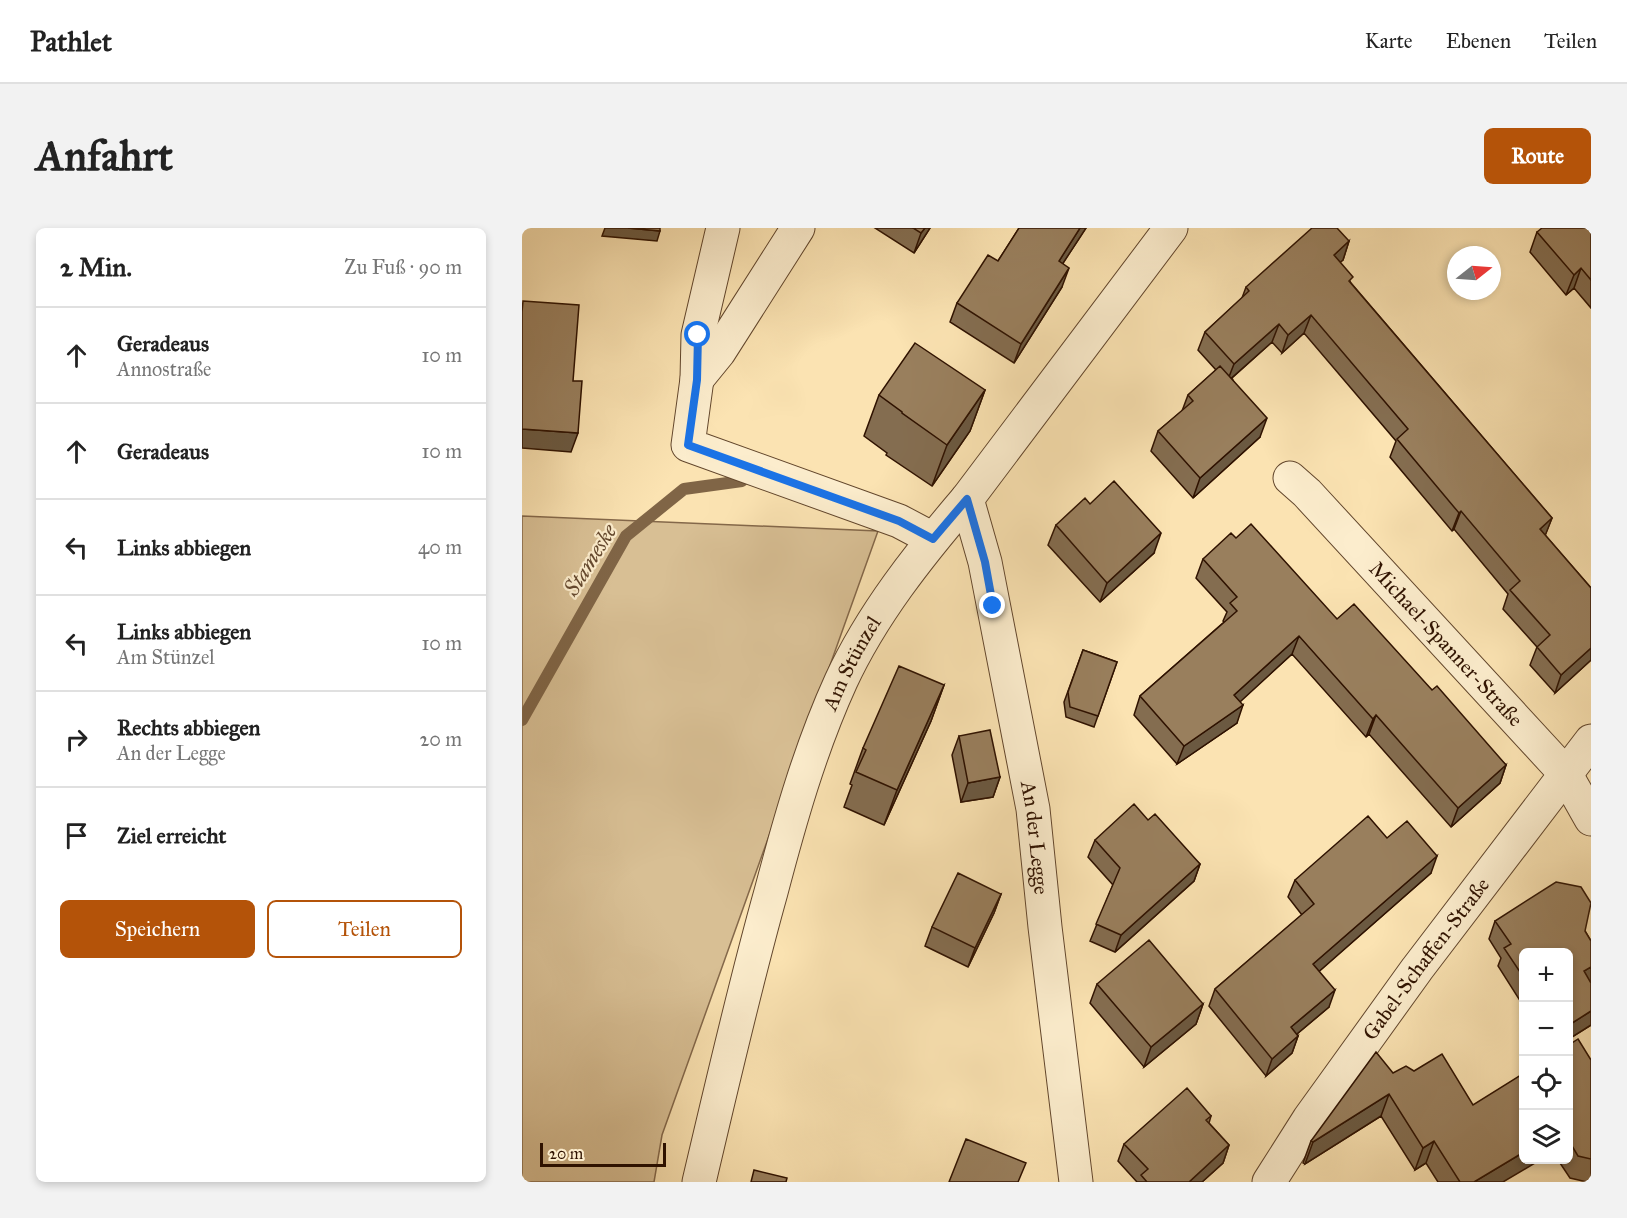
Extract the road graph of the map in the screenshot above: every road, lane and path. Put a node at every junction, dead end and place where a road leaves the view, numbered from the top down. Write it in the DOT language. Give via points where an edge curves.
graph roads {
  1 [pos="723,228"];
  2 [pos="798,228"];
  3 [pos="1171,228"];
  4 [pos="694,391"];
  5 [pos="1290,478"];
  6 [pos="967,499"];
  7 [pos="933,539"];
  8 [pos="1591,741"];
  9 [pos="1565,774"];
  10 [pos="1591,819"];
  11 [pos="699,1182"];
  12 [pos="1076,1182"];
  13 [pos="1269,1182"];
  1 -- 4 [label="street" via="698,335"];
  2 -- 4 [label="street"];
  3 -- 6 [label="street, Am Stünzel"];
  4 -- 7 [label="street" via="688,445 899,521"];
  5 -- 9 [label="street, Michael-Spanner-Straße"];
  6 -- 7 [label="street, Am Stünzel"];
  6 -- 12 [label="street, An der Legge" via="985,562 1033,810"];
  7 -- 11 [label="street, Am Stünzel" via="883,608 841,681 794,806 743,994"];
  8 -- 9 [label="street, Gabel-Schaffen-Straße"];
  9 -- 10 [label="street, Michael-Spanner-Straße"];
  9 -- 13 [label="street, Gabel-Schaffen-Straße" via="1411,978 1309,1119"];
}
